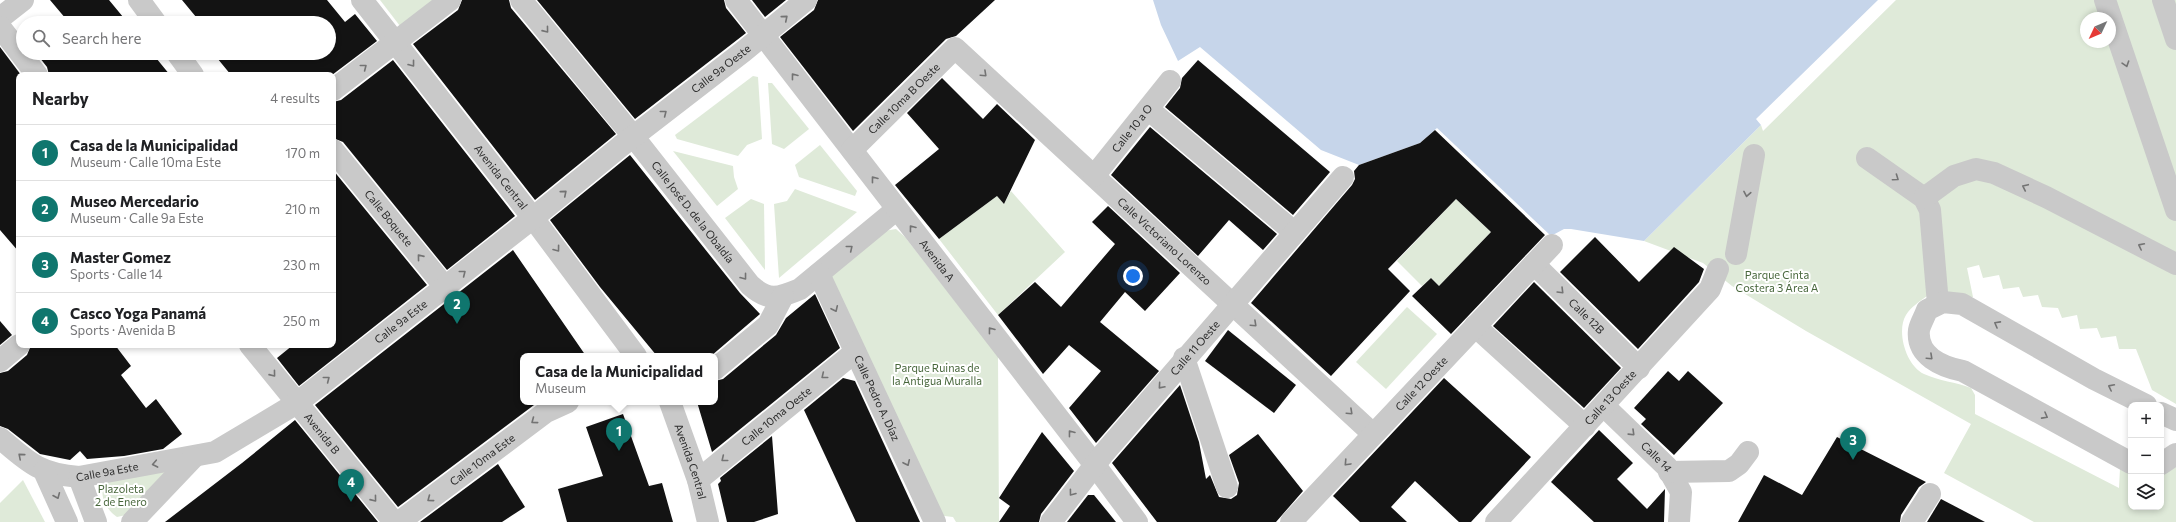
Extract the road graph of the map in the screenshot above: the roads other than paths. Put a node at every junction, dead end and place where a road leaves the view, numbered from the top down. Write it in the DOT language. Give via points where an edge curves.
graph roads {
  1 [pos="23,0"];
  2 [pos="139,0"];
  3 [pos="362,0"];
  4 [pos="450,0"];
  5 [pos="521,0"];
  6 [pos="736,0"];
  7 [pos="806,0"];
  8 [pos="2105,0"];
  9 [pos="2163,0"];
  10 [pos="151,16"];
  11 [pos="0,18"];
  12 [pos="0,27"];
  13 [pos="763,36"];
  14 [pos="2176,39"];
  15 [pos="395,43"];
  16 [pos="16,48"];
  17 [pos="955,48"];
  18 [pos="25,60"];
  19 [pos="182,60"];
  20 [pos="35,72"];
  21 [pos="191,72"];
  22 [pos="1170,80"];
  23 [pos="336,88"];
  24 [pos="1148,109"];
  25 [pos="634,136"];
  26 [pos="852,150"];
  27 [pos="336,154"];
  28 [pos="1754,156"];
  29 [pos="1867,158"];
  30 [pos="1094,176"];
  31 [pos="1343,177"];
  32 [pos="1924,198"];
  33 [pos="898,209"];
  34 [pos="2176,210"];
  35 [pos="533,218"];
  36 [pos="1294,232"];
  37 [pos="1552,245"];
  38 [pos="1736,254"];
  39 [pos="1534,264"];
  40 [pos="2176,264"];
  41 [pos="1718,268"];
  42 [pos="819,274"];
  43 [pos="444,288"];
  44 [pos="783,296"];
  45 [pos="1232,303"];
  46 [pos="1938,304"];
  47 [pos="1475,326"];
  48 [pos="16,348"];
  49 [pos="252,348"];
  50 [pos="854,352"];
  51 [pos="634,353"];
  52 [pos="1184,358"];
  53 [pos="0,361"];
  54 [pos="718,367"];
  55 [pos="1639,368"];
  56 [pos="2140,402"];
  57 [pos="297,404"];
  58 [pos="561,405"];
  59 [pos="674,405"];
  60 [pos="1604,406"];
  61 [pos="2164,414"];
  62 [pos="2176,420"];
  63 [pos="1585,426"];
  64 [pos="1373,434"];
  65 [pos="0,438"];
  66 [pos="1748,452"];
  67 [pos="2176,454"];
  68 [pos="193,458"];
  69 [pos="2128,461"];
  70 [pos="2164,462"];
  71 [pos="1094,464"];
  72 [pos="44,471"];
  73 [pos="1669,472"];
  74 [pos="79,477"];
  75 [pos="698,480"];
  76 [pos="1227,487"];
  77 [pos="1930,494"];
  78 [pos="68,522"];
  79 [pos="96,522"];
  80 [pos="132,522"];
  81 [pos="394,522"];
  82 [pos="399,522"];
  83 [pos="708,522"];
  84 [pos="935,522"];
  85 [pos="1050,522"];
  86 [pos="1137,522"];
  87 [pos="1290,522"];
  88 [pos="1496,522"];
  89 [pos="1679,522"];
  90 [pos="1912,522"];
  1 -- 11 [label="street"];
  2 -- 10 [label="street"];
  3 -- 15 [label="street, Avenida Central"];
  4 -- 15 [label="street"];
  5 -- 25 [label="street, Calle José D. de la Obaldía, one-way"];
  6 -- 13 [label="street, Avenida A"];
  13 -- 7 [label="street, Calle 9a Oeste, one-way"];
  8 -- 34 [label="street, one-way"];
  9 -- 14 [label="street"];
  12 -- 16 [label="street"];
  25 -- 13 [label="street, Calle 9a Oeste, one-way"];
  26 -- 13 [label="street, Avenida A, one-way"];
  23 -- 15 [label="street, one-way"];
  15 -- 35 [label="street, Avenida Central, one-way"];
  17 -- 26 [label="street, Calle 10ma B Oeste"];
  17 -- 30 [label="street, Calle Victoriano Lorenzo, one-way"];
  18 -- 20 [label="street"];
  19 -- 21 [label="street"];
  22 -- 24 [label="street, Calle 10 a O"];
  24 -- 30 [label="street, Calle 10 a O"];
  24 -- 36 [label="street"];
  35 -- 25 [label="street, Calle 9a Este, one-way"];
  25 -- 44 [label="street, Calle José D. de la Obaldía, one-way" via="750,285 760,294 770,297"];
  33 -- 26 [label="street, Avenida A, one-way"];
  43 -- 27 [label="street, Calle Boquete, one-way"];
  28 -- 38 [label="street, one-way"];
  29 -- 32 [label="street, one-way"];
  30 -- 45 [label="street, Calle Victoriano Lorenzo"];
  31 -- 36 [label="street, Calle 11 Oeste"];
  40 -- 32 [label="street, one-way" via="1994,173 1976,169 1954,176"];
  32 -- 46 [label="street" via="1930,210"];
  42 -- 33 [label="street, Calle José D. de la Obaldía, one-way"];
  71 -- 33 [label="street, Avenida A, one-way"];
  43 -- 35 [label="street, Calle 9a Este, one-way"];
  35 -- 51 [label="street, Avenida Central, one-way"];
  36 -- 45 [label="street, Calle 11 Oeste"];
  37 -- 39 [label="street, Calle 12 Oeste"];
  39 -- 47 [label="street, Calle 12 Oeste"];
  39 -- 55 [label="street, Calle 12B, one-way"];
  41 -- 55 [label="street, Calle 13 Oeste" via="1710,289"];
  42 -- 44 [label="street, Calle José D. de la Obaldía" via="800,289"];
  42 -- 50 [label="street, Calle Pedro A. Díaz, one-way"];
  57 -- 43 [label="street, Calle 9a Este, one-way"];
  44 -- 54 [label="street" via="768,325"];
  45 -- 52 [label="street, Calle 11 Oeste"];
  45 -- 64 [label="street, Calle Victoriano Lorenzo, one-way"];
  56 -- 46 [label="street, one-way" via="2094,379 1962,304"];
  46 -- 69 [label="street, one-way" via="1927,310 1919,330 1921,346 1930,358 1947,368 1962,371"];
  47 -- 63 [label="street"];
  47 -- 64 [label="street, Calle 12 Oeste"];
  48 -- 53 [label="street"];
  49 -- 57 [label="street, Avenida B, one-way"];
  50 -- 75 [label="street, Calle 10ma Oeste, one-way"];
  50 -- 84 [label="street, Calle Pedro A. Díaz, one-way"];
  52 -- 71 [label="street, Calle 11 Oeste, one-way"];
  52 -- 76 [label="street"];
  55 -- 60 [label="street, Calle 13 Oeste"];
  57 -- 68 [label="street, Calle 9a Este" via="216,452"];
  57 -- 81 [label="street, Avenida B, one-way"];
  58 -- 82 [label="street, Calle 10ma Este, one-way" via="546,412"];
  59 -- 75 [label="street, Avenida Central"];
  60 -- 63 [label="street, Calle 13 Oeste"];
  60 -- 73 [label="street, Calle 14, one-way"];
  61 -- 62 [label="street"];
  63 -- 88 [label="street, Calle 13 Oeste"];
  64 -- 87 [label="street, Calle 12 Oeste, one-way"];
  72 -- 65 [label="street, one-way" via="28,462"];
  66 -- 73 [label="street" via="1739,464 1729,471"];
  67 -- 70 [label="street"];
  68 -- 74 [label="street, Calle 9a Este, one-way"];
  68 -- 80 [label="street"];
  71 -- 85 [label="street, Calle 11 Oeste, one-way"];
  71 -- 86 [label="street, Avenida A"];
  72 -- 74 [label="street, Calle 9a Este"];
  72 -- 78 [label="street, one-way"];
  73 -- 89 [label="street, Calle 14" via="1681,492"];
  74 -- 79 [label="street"];
  75 -- 83 [label="street, Avenida Central"];
  77 -- 90 [label="street"];
}
